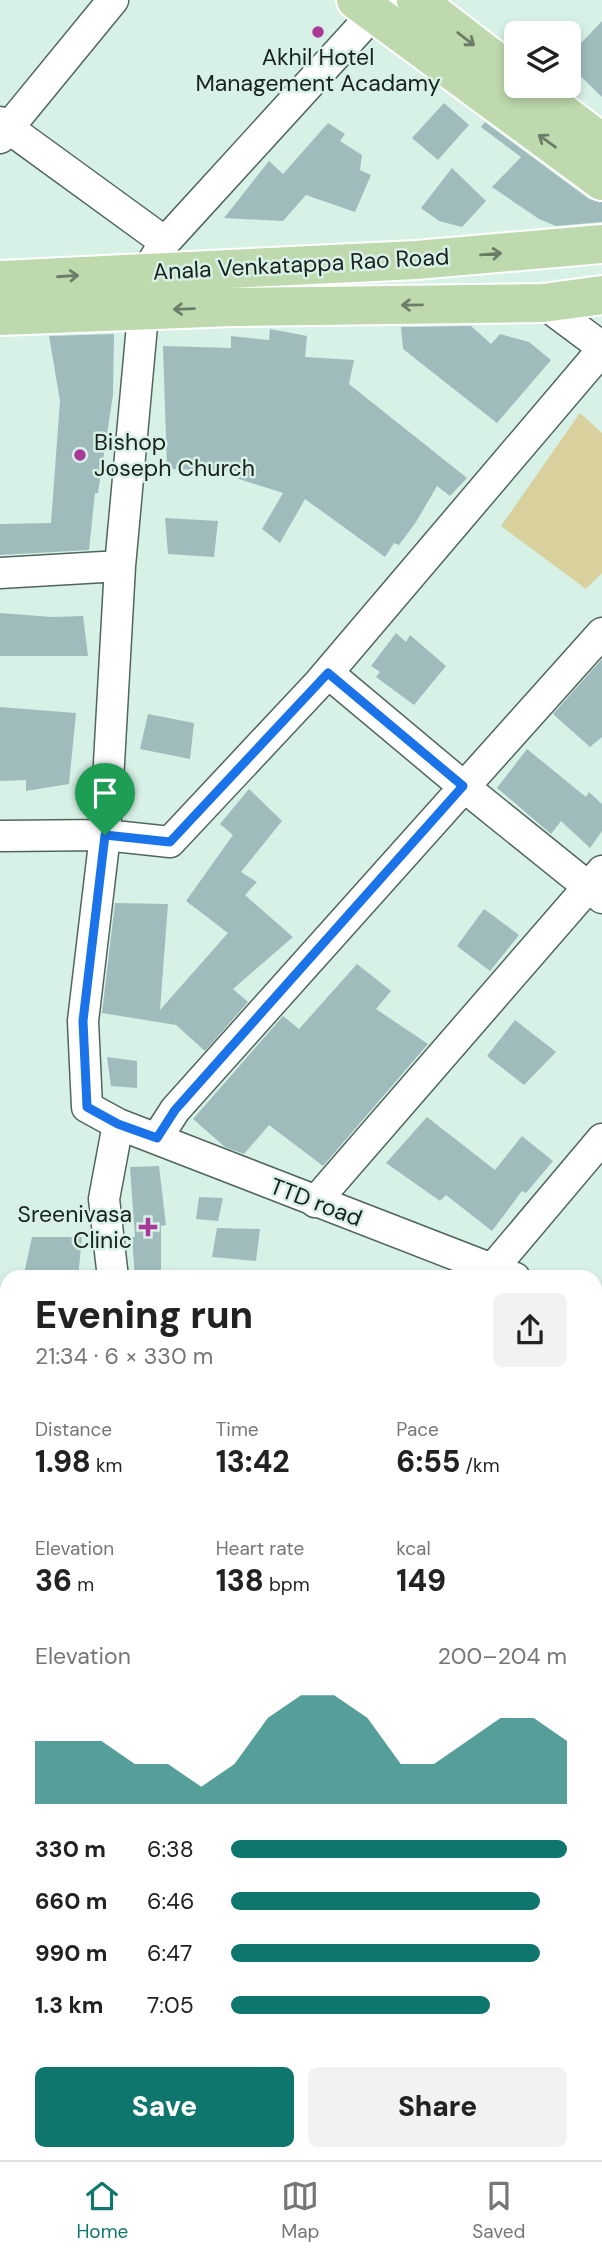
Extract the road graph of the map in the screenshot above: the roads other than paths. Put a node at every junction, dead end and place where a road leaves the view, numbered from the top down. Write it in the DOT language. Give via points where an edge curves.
graph roads {
  1 [pos="113,0"];
  2 [pos="416,0"];
  3 [pos="371,4"];
  4 [pos="504,68"];
  5 [pos="543,98"];
  6 [pos="2,129"];
  7 [pos="602,143"];
  8 [pos="602,181"];
  9 [pos="602,244"];
  10 [pos="156,256"];
  11 [pos="0,280"];
  12 [pos="602,295"];
  13 [pos="543,303"];
  14 [pos="144,311"];
  15 [pos="0,316"];
  16 [pos="602,349"];
  17 [pos="120,566"];
  18 [pos="0,573"];
  19 [pos="602,634"];
  20 [pos="328,673"];
  21 [pos="463,786"];
  22 [pos="105,835"];
  23 [pos="0,836"];
  24 [pos="597,885"];
  25 [pos="118,1124"];
  26 [pos="157,1138"];
  27 [pos="602,1139"];
  28 [pos="315,1202"];
  29 [pos="112,1270"];
  30 [pos="500,1270"];
  31 [pos="506,1270"];
  1 -- 6 [label="street"];
  2 -- 4 [label="main road, one-way"];
  8 -- 3 [label="main road, one-way"];
  3 -- 10 [label="street"];
  5 -- 7 [label="main road"];
  6 -- 10 [label="street"];
  10 -- 9 [label="main road, Anala Venkatappa Rao Road, one-way" via="416,260"];
  11 -- 10 [label="main road, Anala Venkatappa Rao Road, one-way"];
  10 -- 14 [label="street"];
  12 -- 13 [label="main road, Anala Venkatappa Rao Road"];
  13 -- 14 [label="main road, Anala Venkatappa Rao Road, one-way"];
  13 -- 16 [label="street"];
  14 -- 15 [label="main road, Anala Venkatappa Rao Road"];
  14 -- 17 [label="street"];
  16 -- 20 [label="street"];
  17 -- 18 [label="street"];
  17 -- 22 [label="street"];
  19 -- 21 [label="street"];
  20 -- 21 [label="street"];
  20 -- 22 [label="street" via="170,842"];
  21 -- 24 [label="street"];
  21 -- 26 [label="street" via="175,1110"];
  22 -- 23 [label="street"];
  22 -- 25 [label="street, TTD road" via="84,1033 87,1107"];
  24 -- 28 [label="street"];
  25 -- 26 [label="street, TTD road"];
  25 -- 29 [label="street" via="104,1199"];
  26 -- 28 [label="street, TTD road"];
  27 -- 31 [label="street"];
  28 -- 30 [label="street, TTD road"];
}
